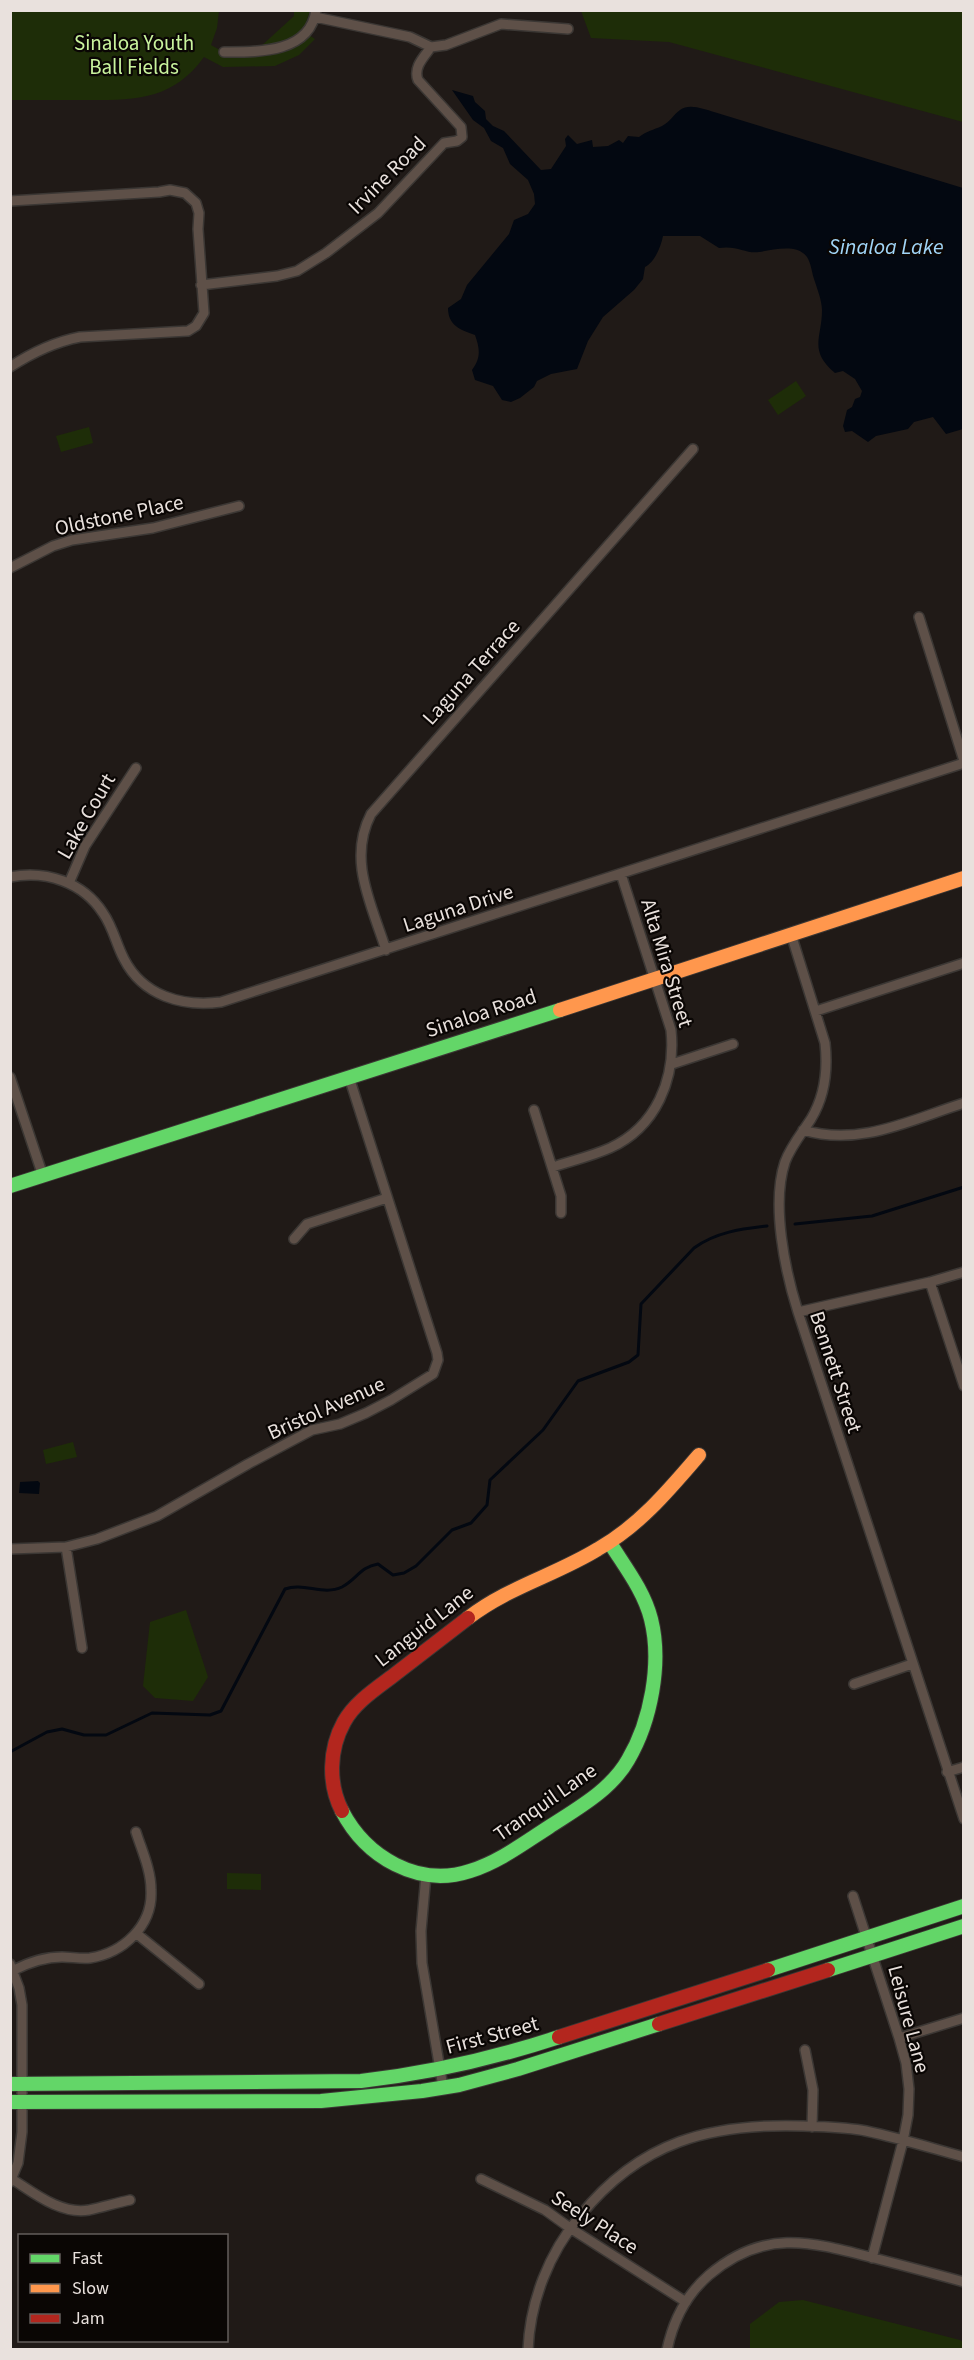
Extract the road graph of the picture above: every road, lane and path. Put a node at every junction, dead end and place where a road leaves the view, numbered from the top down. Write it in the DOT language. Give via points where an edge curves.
graph roads {
  1 [pos="315,14"];
  2 [pos="568,29"];
  3 [pos="431,47"];
  4 [pos="224,52"];
  5 [pos="10,201"];
  6 [pos="201,285"];
  7 [pos="10,367"];
  8 [pos="693,449"];
  9 [pos="239,506"];
  10 [pos="10,568"];
  11 [pos="919,617"];
  12 [pos="963,762"];
  13 [pos="135,768"];
  14 [pos="621,873"];
  15 [pos="10,877"];
  16 [pos="963,878"];
  17 [pos="69,883"];
  18 [pos="791,934"];
  19 [pos="386,950"];
  20 [pos="963,963"];
  21 [pos="656,979"];
  22 [pos="816,1011"];
  23 [pos="733,1044"];
  24 [pos="672,1064"];
  25 [pos="10,1077"];
  26 [pos="349,1077"];
  27 [pos="963,1103"];
  28 [pos="534,1110"];
  29 [pos="803,1130"];
  30 [pos="553,1167"];
  31 [pos="43,1176"];
  32 [pos="10,1186"];
  33 [pos="387,1198"];
  34 [pos="561,1213"];
  35 [pos="294,1239"];
  36 [pos="963,1272"];
  37 [pos="930,1282"];
  38 [pos="798,1312"];
  39 [pos="963,1386"];
  40 [pos="699,1455"];
  41 [pos="610,1543"];
  42 [pos="66,1547"];
  43 [pos="10,1549"];
  44 [pos="82,1648"];
  45 [pos="912,1664"];
  46 [pos="854,1684"];
  47 [pos="963,1767"];
  48 [pos="948,1772"];
  49 [pos="963,1820"];
  50 [pos="136,1832"];
  51 [pos="426,1875"];
  52 [pos="854,1896"];
  53 [pos="963,1906"];
  54 [pos="963,1926"];
  55 [pos="136,1934"];
  56 [pos="867,1938"];
  57 [pos="873,1955"];
  58 [pos="12,1967"];
  59 [pos="199,1984"];
  60 [pos="963,2018"];
  61 [pos="899,2038"];
  62 [pos="806,2050"];
  63 [pos="440,2070"];
  64 [pos="16,2084"];
  65 [pos="443,2088"];
  66 [pos="16,2102"];
  67 [pos="812,2127"];
  68 [pos="903,2141"];
  69 [pos="963,2157"];
  70 [pos="481,2179"];
  71 [pos="11,2181"];
  72 [pos="130,2200"];
  73 [pos="570,2228"];
  74 [pos="872,2258"];
  75 [pos="963,2282"];
  76 [pos="686,2302"];
  77 [pos="528,2349"];
  78 [pos="667,2349"];
  1 -- 3 [label="street" via="410,37"];
  1 -- 4 [label="street" via="307,30 284,47"];
  2 -- 3 [label="street" via="501,24"];
  3 -- 6 [label="street, Irvine Road" via="416,75 461,127 462,137 444,143 378,213 297,271"];
  5 -- 6 [label="street" via="170,190 186,193 199,213"];
  6 -- 7 [label="street" via="204,313 188,331 63,340"];
  8 -- 19 [label="street, Laguna Terrace" via="370,814 361,837 360,863"];
  9 -- 10 [label="street, Oldstone Place" via="153,528 72,540"];
  11 -- 12 [label="street"];
  12 -- 14 [label="street, Laguna Drive"];
  13 -- 17 [label="street, Lake Court" via="85,846"];
  14 -- 19 [label="street, Laguna Drive"];
  14 -- 21 [label="street, Alta Mira Street"];
  15 -- 17 [label="street, Laguna Drive" via="45,875"];
  16 -- 18 [label="street, Sinaloa Road"];
  17 -- 19 [label="street, Laguna Drive" via="103,911 122,957 136,977 157,993 180,1003 221,1002"];
  18 -- 21 [label="street, Sinaloa Road"];
  18 -- 22 [label="street, Bennett Street"];
  20 -- 22 [label="street"];
  21 -- 24 [label="street, Alta Mira Street" via="671,1030"];
  21 -- 26 [label="street, Sinaloa Road"];
  22 -- 29 [label="street, Bennett Street" via="825,1043 826,1073 819,1102"];
  23 -- 24 [label="street"];
  24 -- 30 [label="street" via="660,1100 636,1131 609,1148"];
  25 -- 31 [label="street"];
  26 -- 31 [label="street, Sinaloa Road"];
  26 -- 33 [label="street, Bristol Avenue"];
  27 -- 29 [label="street" via="851,1137"];
  28 -- 30 [label="street"];
  29 -- 38 [label="street, Bennett Street" via="785,1161 779,1196 785,1263"];
  30 -- 34 [label="street"];
  31 -- 32 [label="street, Sinaloa Road"];
  33 -- 35 [label="street" via="307,1224"];
  33 -- 42 [label="street, Bristol Avenue" via="437,1353 433,1374 366,1413 312,1430 157,1516 108,1536"];
  36 -- 37 [label="street"];
  37 -- 38 [label="street"];
  37 -- 39 [label="street"];
  38 -- 45 [label="street, Bennett Street"];
  40 -- 41 [label="street, Languid Lane" via="648,1513"];
  41 -- 51 [label="street, Tranquil Lane" via="643,1599 654,1636 646,1717 632,1755 598,1794 495,1861 462,1874"];
  41 -- 51 [label="street, Languid Lane" via="488,1602 363,1699 342,1724 331,1770 344,1819 360,1842 379,1858"];
  42 -- 43 [label="street, Bristol Avenue"];
  42 -- 44 [label="street"];
  45 -- 46 [label="street"];
  45 -- 48 [label="street, Bennett Street"];
  47 -- 48 [label="street"];
  48 -- 49 [label="street, Bennett Street"];
  50 -- 55 [label="street" via="152,1890 148,1913"];
  51 -- 63 [label="street" via="422,1964"];
  52 -- 56 [label="street, Leisure Lane"];
  53 -- 56 [label="street, First Street"];
  54 -- 57 [label="street, First Street"];
  55 -- 58 [label="street" via="121,1948 103,1956 47,1957"];
  55 -- 59 [label="street"];
  56 -- 57 [label="street, Leisure Lane"];
  56 -- 63 [label="street, First Street" via="492,2059"];
  57 -- 61 [label="street, Leisure Lane"];
  57 -- 65 [label="street, First Street" via="518,2069"];
  58 -- 64 [label="street" via="22,2005"];
  60 -- 61 [label="street"];
  61 -- 68 [label="street, Leisure Lane" via="909,2089"];
  62 -- 67 [label="street" via="813,2090"];
  63 -- 64 [label="street, First Street" via="361,2081"];
  63 -- 65 [label="street"];
  64 -- 66 [label="street"];
  65 -- 66 [label="street, First Street" via="321,2101"];
  66 -- 71 [label="street" via="21,2147"];
  67 -- 68 [label="street" via="863,2130"];
  67 -- 73 [label="street" via="738,2127 673,2144 617,2177"];
  68 -- 69 [label="street"];
  68 -- 74 [label="street, Leisure Lane"];
  70 -- 73 [label="street, Seely Place" via="523,2197"];
  71 -- 72 [label="street" via="46,2201 71,2209 87,2211"];
  73 -- 76 [label="street, Seely Place"];
  73 -- 77 [label="street" via="538,2293"];
  74 -- 75 [label="street"];
  74 -- 76 [label="street" via="809,2242 764,2246 720,2266"];
  76 -- 78 [label="street"];
}
